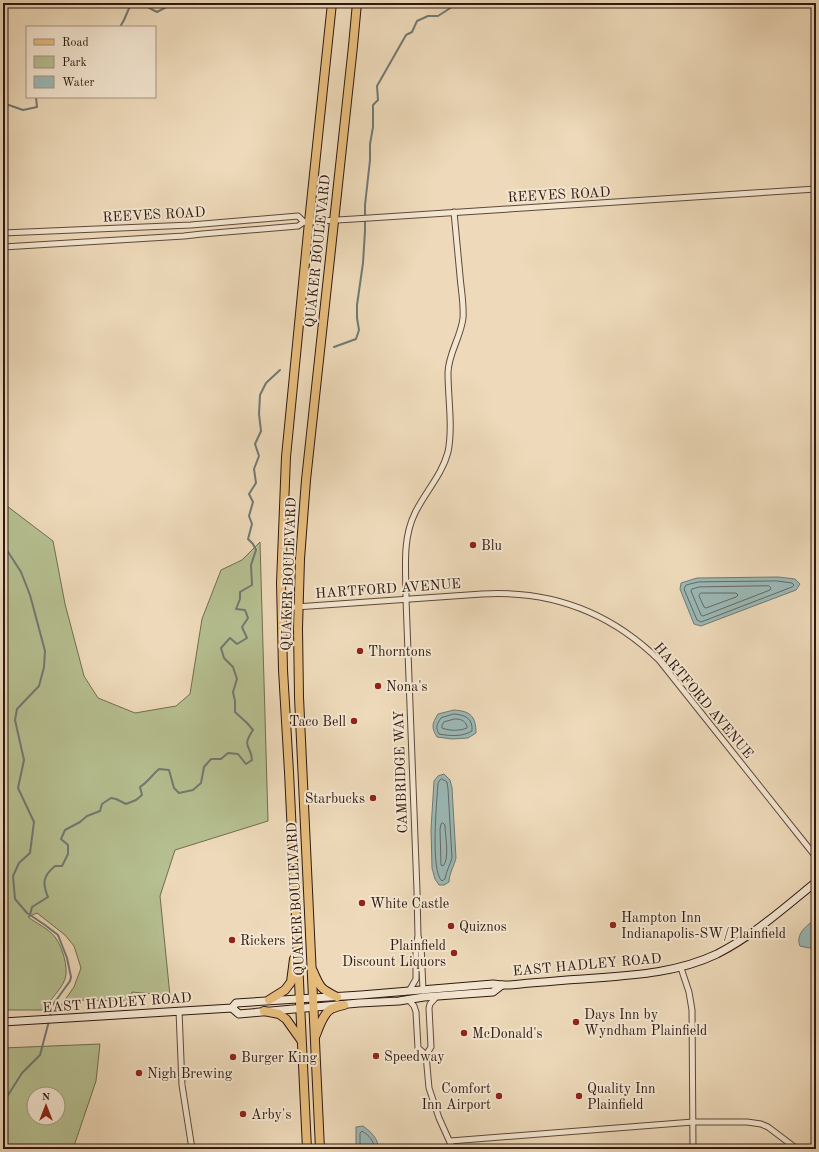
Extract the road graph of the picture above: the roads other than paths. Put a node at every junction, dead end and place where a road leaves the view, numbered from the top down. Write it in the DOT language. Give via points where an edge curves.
graph roads {
  1 [pos="332,3"];
  2 [pos="357,3"];
  3 [pos="816,189"];
  4 [pos="454,212"];
  5 [pos="333,220"];
  6 [pos="306,222"];
  7 [pos="3,234"];
  8 [pos="3,246"];
  9 [pos="406,599"];
  10 [pos="298,607"];
  11 [pos="281,608"];
  12 [pos="816,857"];
  13 [pos="816,882"];
  14 [pos="418,936"];
  15 [pos="297,940"];
  16 [pos="311,967"];
  17 [pos="681,968"];
  18 [pos="502,985"];
  19 [pos="423,989"];
  20 [pos="409,991"];
  21 [pos="437,996"];
  22 [pos="337,997"];
  23 [pos="424,997"];
  24 [pos="300,998"];
  25 [pos="313,998"];
  26 [pos="408,999"];
  27 [pos="269,1000"];
  28 [pos="344,1005"];
  29 [pos="232,1008"];
  30 [pos="300,1008"];
  31 [pos="313,1008"];
  32 [pos="179,1011"];
  33 [pos="264,1011"];
  34 [pos="3,1022"];
  35 [pos="302,1040"];
  36 [pos="315,1040"];
  37 [pos="426,1055"];
  38 [pos="693,1122"];
  39 [pos="450,1141"];
  40 [pos="192,1149"];
  41 [pos="307,1149"];
  42 [pos="320,1149"];
  43 [pos="453,1149"];
  44 [pos="693,1149"];
  45 [pos="797,1149"];
  1 -- 6 [label="main road, QUAKER BOULEVARD"];
  2 -- 5 [label="main road, QUAKER BOULEVARD"];
  3 -- 4 [label="street, REEVES ROAD"];
  4 -- 5 [label="street, REEVES ROAD"];
  4 -- 9 [label="street, CAMBRIDGE WAY" via="463,316 448,372 449,446 442,468 419,504 409,526 406,546"];
  5 -- 6 [label="street, REEVES ROAD"];
  5 -- 10 [label="main road, QUAKER BOULEVARD" via="306,480"];
  6 -- 7 [label="street, REEVES ROAD" via="298,216 191,226"];
  6 -- 8 [label="street, REEVES ROAD" via="298,226 184,236"];
  6 -- 11 [label="main road, QUAKER BOULEVARD" via="286,457"];
  9 -- 10 [label="street, HARTFORD AVENUE"];
  9 -- 12 [label="street, HARTFORD AVENUE" via="523,594 569,604 609,622 641,643 659,660"];
  9 -- 14 [label="street, CAMBRIDGE WAY"];
  10 -- 11 [label="street, HARTFORD AVENUE"];
  10 -- 16 [label="main road, QUAKER BOULEVARD" via="299,704"];
  11 -- 15 [label="main road, QUAKER BOULEVARD"];
  13 -- 17 [label="street, EAST HADLEY ROAD" via="756,931 705,959"];
  14 -- 19 [label="street, CAMBRIDGE WAY" via="421,944"];
  14 -- 20 [label="street, CAMBRIDGE WAY" via="417,976"];
  15 -- 24 [label="main road, QUAKER BOULEVARD"];
  15 -- 27 [label="main road" via="291,982 285,990"];
  16 -- 22 [label="main road" via="323,990"];
  16 -- 25 [label="main road, QUAKER BOULEVARD"];
  17 -- 18 [label="street, EAST HADLEY ROAD" via="628,976"];
  17 -- 38 [label="street" via="692,1010"];
  18 -- 19 [label="street, EAST HADLEY ROAD"];
  18 -- 21 [label="street, EAST HADLEY ROAD" via="494,992"];
  19 -- 20 [label="street, EAST HADLEY ROAD"];
  19 -- 23 [label="street, CAMBRIDGE WAY"];
  20 -- 22 [label="street, EAST HADLEY ROAD"];
  21 -- 23 [label="street, EAST HADLEY ROAD"];
  21 -- 37 [label="street" via="429,1008 431,1047"];
  22 -- 25 [label="street, EAST HADLEY ROAD"];
  23 -- 26 [label="street, EAST HADLEY ROAD"];
  24 -- 25 [label="street, EAST HADLEY ROAD"];
  24 -- 27 [label="street, EAST HADLEY ROAD"];
  24 -- 30 [label="main road, QUAKER BOULEVARD"];
  25 -- 31 [label="main road, QUAKER BOULEVARD"];
  26 -- 28 [label="street, EAST HADLEY ROAD"];
  26 -- 37 [label="street" via="416,1012 418,1048"];
  27 -- 29 [label="street, EAST HADLEY ROAD" via="236,1003"];
  28 -- 31 [label="street, EAST HADLEY ROAD"];
  28 -- 36 [label="main road" via="327,1013"];
  29 -- 32 [label="street, EAST HADLEY ROAD"];
  29 -- 33 [label="street, EAST HADLEY ROAD" via="239,1014"];
  30 -- 31 [label="street, EAST HADLEY ROAD"];
  30 -- 33 [label="street, EAST HADLEY ROAD"];
  30 -- 35 [label="main road, QUAKER BOULEVARD"];
  31 -- 36 [label="main road, QUAKER BOULEVARD"];
  32 -- 34 [label="street, EAST HADLEY ROAD"];
  32 -- 40 [label="street" via="182,1085"];
  33 -- 35 [label="main road" via="279,1014 286,1019"];
  35 -- 41 [label="main road, QUAKER BOULEVARD"];
  36 -- 42 [label="main road, QUAKER BOULEVARD"];
  37 -- 39 [label="street" via="429,1088"];
  38 -- 39 [label="street"];
  38 -- 44 [label="street"];
  38 -- 45 [label="street" via="762,1124 774,1130"];
  39 -- 43 [label="street"];
}
